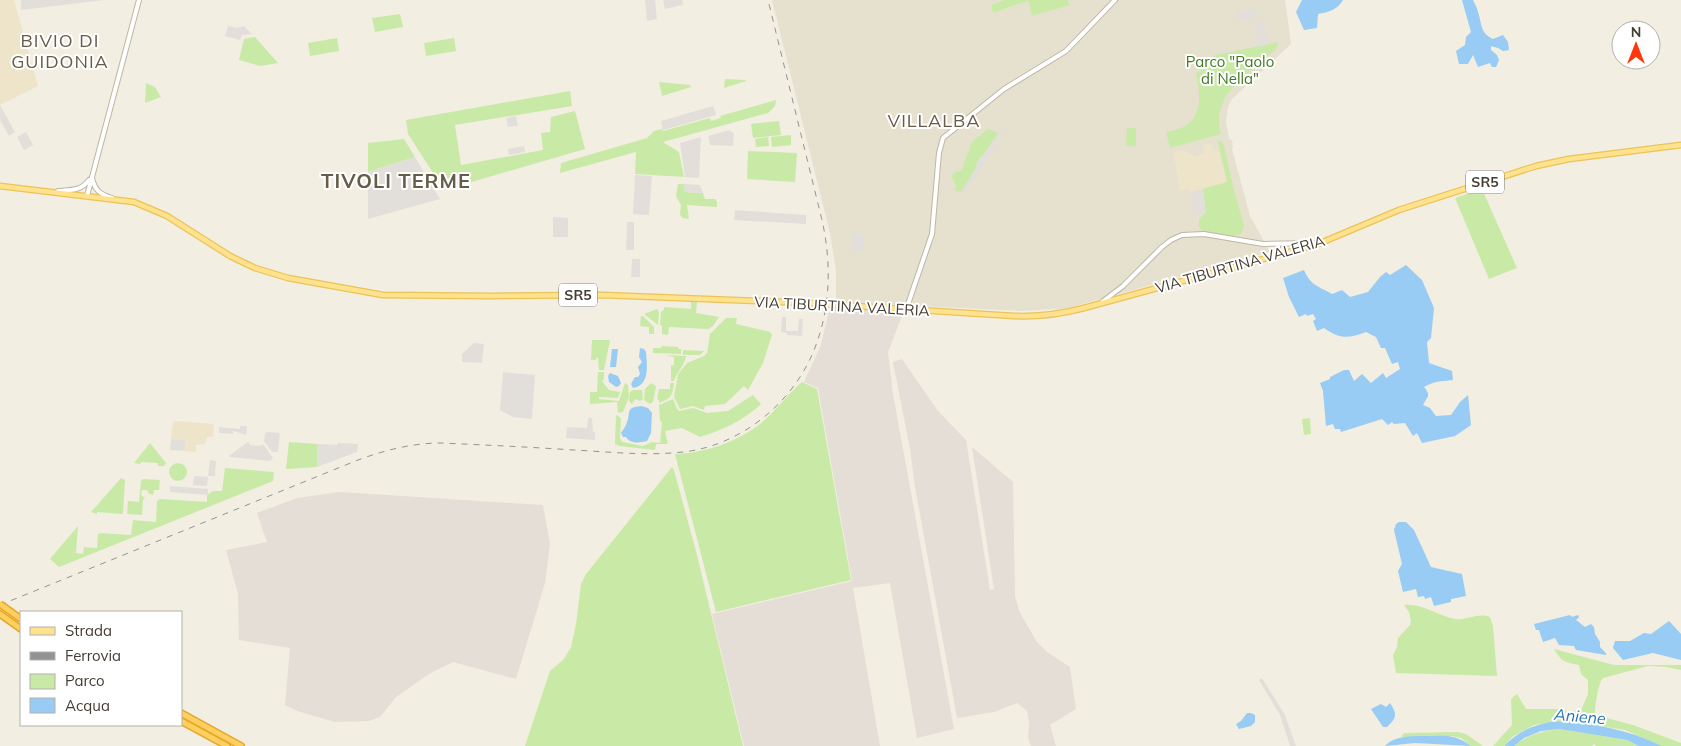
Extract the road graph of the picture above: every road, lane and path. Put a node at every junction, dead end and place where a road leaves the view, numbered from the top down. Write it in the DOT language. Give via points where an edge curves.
graph roads {
  1 [pos="139,0"];
  2 [pos="1115,0"];
  3 [pos="1681,145"];
  4 [pos="92,176"];
  5 [pos="0,186"];
  6 [pos="55,192"];
  7 [pos="87,196"];
  8 [pos="117,199"];
  9 [pos="1330,239"];
  10 [pos="1278,244"];
  11 [pos="1278,255"];
  12 [pos="1123,286"];
  13 [pos="1119,290"];
  14 [pos="1128,296"];
  15 [pos="1119,298"];
  16 [pos="1101,303"];
  17 [pos="906,310"];
  18 [pos="0,604"];
  19 [pos="0,614"];
  20 [pos="20,618"];
  21 [pos="20,627"];
  22 [pos="182,714"];
  23 [pos="182,722"];
  24 [pos="227,746"];
  25 [pos="241,746"];
  1 -- 4 [label="street"];
  2 -- 17 [label="street" via="1065,52 1008,86 941,142 932,234"];
  3 -- 9 [label="main road, VIA TIBURTINA VALERIA / SR5" via="1536,166 1399,210"];
  4 -- 6 [label="street" via="78,189"];
  4 -- 7 [label="street"];
  4 -- 8 [label="street" via="98,192"];
  5 -- 6 [label="main road, VIA TIBURTINA VALERIA / SR5"];
  6 -- 7 [label="main road, VIA TIBURTINA VALERIA / SR5"];
  7 -- 8 [label="main road, VIA TIBURTINA VALERIA / SR5"];
  8 -- 17 [label="main road, VIA TIBURTINA VALERIA / SR5" via="164,215 255,268 284,277 383,295 602,295"];
  9 -- 10 [label="street" via="1311,244"];
  9 -- 11 [label="main road, VIA TIBURTINA VALERIA / SR5"];
  10 -- 11 [label="street"];
  10 -- 12 [label="street" via="1199,234 1182,235 1162,247"];
  11 -- 14 [label="main road, VIA TIBURTINA VALERIA / SR5"];
  12 -- 13 [label="street"];
  12 -- 14 [label="street"];
  12 -- 15 [label="street"];
  13 -- 15 [label="street"];
  13 -- 16 [label="street"];
  14 -- 15 [label="main road, VIA TIBURTINA VALERIA / SR5"];
  15 -- 16 [label="main road, VIA TIBURTINA VALERIA / SR5"];
  16 -- 17 [label="main road, VIA TIBURTINA VALERIA / SR5" via="1040,316"];
  18 -- 20 [label="highway, bridge"];
  19 -- 21 [label="highway"];
  22 -- 25 [label="highway"];
  23 -- 24 [label="highway"];
}
